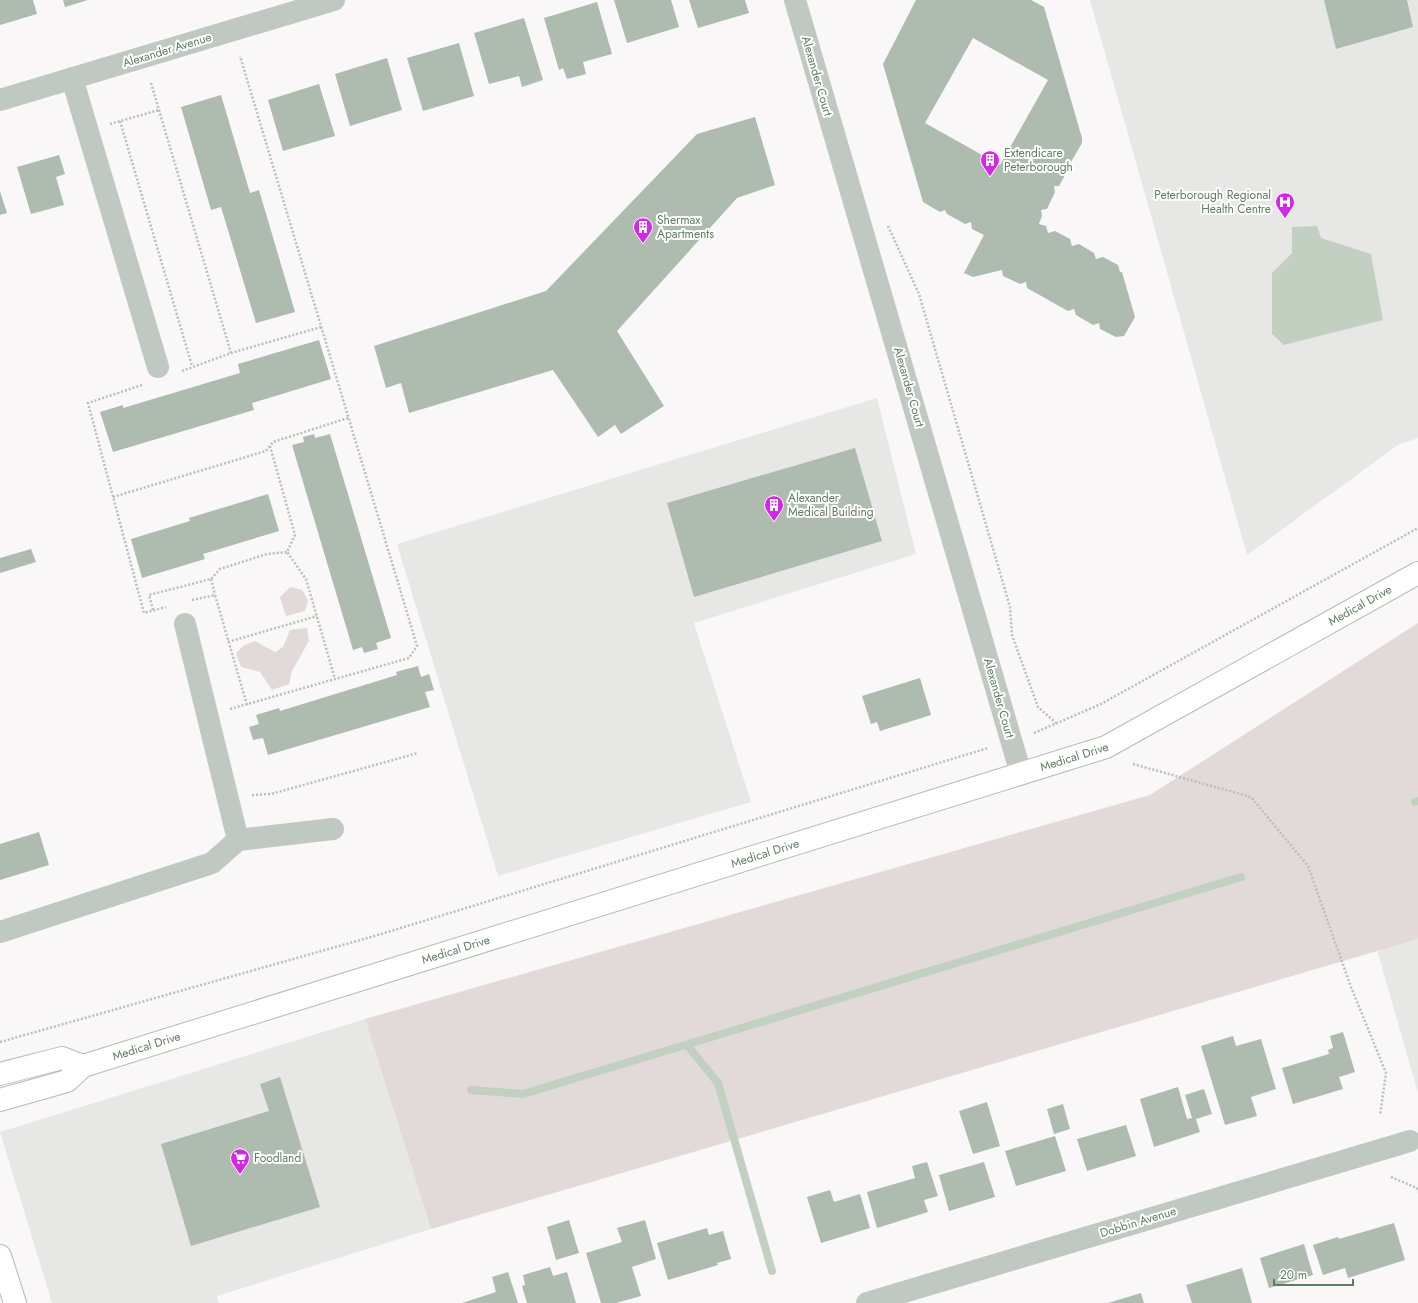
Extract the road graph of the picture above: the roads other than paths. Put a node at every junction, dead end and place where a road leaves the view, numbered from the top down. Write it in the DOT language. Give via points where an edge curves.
graph roads {
  1 [pos="334,0"];
  2 [pos="795,0"];
  3 [pos="72,78"];
  4 [pos="0,100"];
  5 [pos="153,375"];
  6 [pos="1418,573"];
  7 [pos="185,624"];
  8 [pos="1021,774"];
  9 [pos="333,829"];
  10 [pos="238,840"];
  11 [pos="0,932"];
  12 [pos="83,1066"];
  13 [pos="0,1074"];
  14 [pos="0,1100"];
  15 [pos="1410,1141"];
  16 [pos="0,1256"];
  17 [pos="15,1303"];
  18 [pos="867,1303"];
  1 -- 3 [label="street, Alexander Avenue"];
  2 -- 8 [label="street, Alexander Court"];
  3 -- 4 [label="street, Alexander Avenue"];
  3 -- 5 [label="street"];
  6 -- 8 [label="main road, Medical Drive" via="1106,747"];
  7 -- 10 [label="street"];
  8 -- 12 [label="main road, Medical Drive"];
  9 -- 10 [label="street"];
  10 -- 11 [label="street" via="212,863"];
  12 -- 13 [label="main road" via="62,1058"];
  12 -- 14 [label="main road, Medical Drive" via="67,1081"];
  15 -- 18 [label="street, Dobbin Avenue"];
  16 -- 17 [label="main road"];
}
